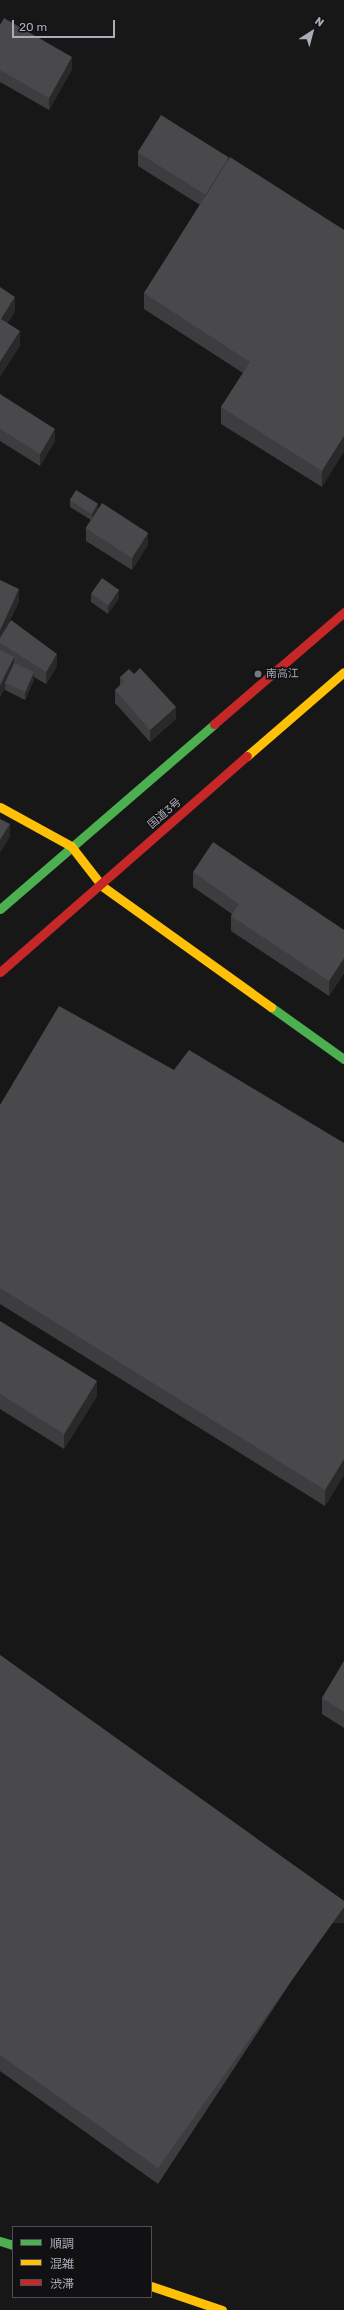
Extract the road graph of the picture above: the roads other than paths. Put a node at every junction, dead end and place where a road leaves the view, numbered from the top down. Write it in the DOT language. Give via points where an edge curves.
graph roads {
  1 [pos="344,612"];
  2 [pos="344,672"];
  3 [pos="0,807"];
  4 [pos="71,846"];
  5 [pos="102,886"];
  6 [pos="0,909"];
  7 [pos="0,972"];
  8 [pos="344,1059"];
  9 [pos="0,2241"];
  10 [pos="12,2245"];
  11 [pos="152,2286"];
  12 [pos="222,2310"];
  1 -- 4 [label="main road"];
  2 -- 5 [label="main road, 国道3号"];
  3 -- 4 [label="main road"];
  4 -- 5 [label="main road"];
  4 -- 6 [label="main road"];
  5 -- 7 [label="main road, 国道3号"];
  5 -- 8 [label="main road"];
  9 -- 10 [label="main road"];
  11 -- 12 [label="main road"];
}
